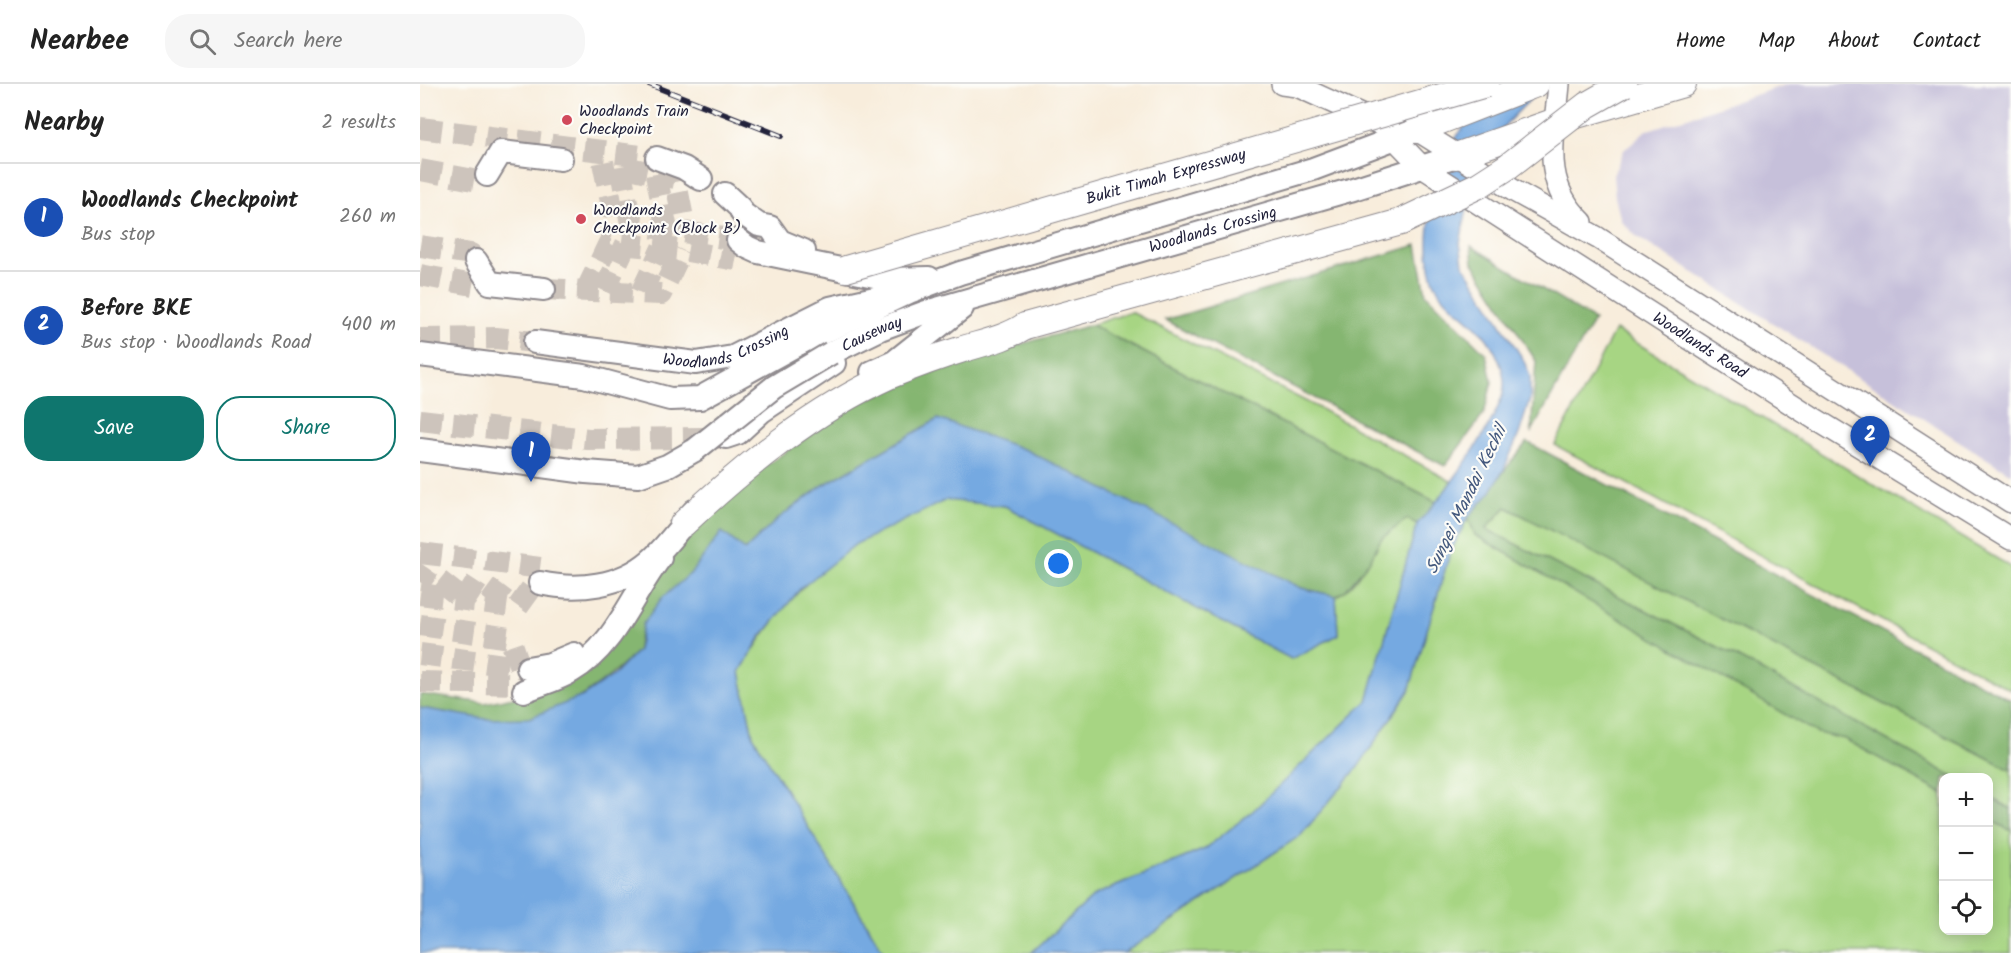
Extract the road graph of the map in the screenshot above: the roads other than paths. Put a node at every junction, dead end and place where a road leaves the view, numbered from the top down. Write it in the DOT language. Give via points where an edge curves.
graph roads {
  1 [pos="1536,84"];
  2 [pos="1559,84"];
  3 [pos="1624,84"];
  4 [pos="1683,84"];
  5 [pos="1294,85"];
  6 [pos="1492,92"];
  7 [pos="1556,121"];
  8 [pos="1406,135"];
  9 [pos="1456,156"];
  10 [pos="657,158"];
  11 [pos="561,159"];
  12 [pos="1422,167"];
  13 [pos="487,175"];
  14 [pos="701,179"];
  15 [pos="736,205"];
  16 [pos="1598,238"];
  17 [pos="737,250"];
  18 [pos="476,261"];
  19 [pos="815,263"];
  20 [pos="846,269"];
  21 [pos="960,273"];
  22 [pos="544,289"];
  23 [pos="909,292"];
  24 [pos="970,301"];
  25 [pos="912,317"];
  26 [pos="993,336"];
  27 [pos="535,342"];
  28 [pos="420,356"];
  29 [pos="894,362"];
  30 [pos="726,437"];
  31 [pos="420,450"];
  32 [pos="2011,502"];
  33 [pos="682,524"];
  34 [pos="2011,539"];
  35 [pos="652,559"];
  36 [pos="540,575"];
  1 -- 6 [label="highway"];
  2 -- 7 [label="main road"];
  3 -- 26 [label="highway, bridge" via="1587,105 1479,185 1401,222"];
  4 -- 7 [label="highway"];
  5 -- 8 [label="main road"];
  6 -- 8 [label="highway"];
  6 -- 20 [label="highway, Bukit Timah Expressway, bridge"];
  7 -- 9 [label="highway"];
  7 -- 16 [label="main road" via="1552,159 1558,189 1568,207"];
  8 -- 9 [label="main road"];
  8 -- 12 [label="main road, Woodlands Road"];
  8 -- 21 [label="highway, Woodlands Crossing" via="1313,169"];
  9 -- 12 [label="highway, Woodlands Crossing"];
  9 -- 16 [label="main road"];
  10 -- 14 [label="highway"];
  11 -- 13 [label="highway" via="496,151"];
  12 -- 24 [label="highway, Woodlands Crossing"];
  12 -- 34 [label="main road, Woodlands Road"];
  15 -- 19 [label="highway" via="759,225 770,228 780,241 800,247"];
  16 -- 32 [label="main road"];
  17 -- 19 [label="highway, Woodlands Crossing" via="758,266"];
  18 -- 22 [label="highway" via="481,284"];
  19 -- 20 [label="highway, Woodlands Crossing"];
  20 -- 21 [label="highway, Woodlands Crossing" via="901,280"];
  21 -- 23 [label="highway, Woodlands Crossing"];
  23 -- 27 [label="highway, Woodlands Crossing" via="830,308 723,361 696,363"];
  23 -- 28 [label="highway, Woodlands Crossing" via="796,345 700,398 670,399 584,376"];
  24 -- 25 [label="highway, Woodlands Crossing"];
  24 -- 29 [label="highway, Woodlands Crossing"];
  25 -- 30 [label="highway, Woodlands Crossing" via="851,351 762,411 738,433"];
  25 -- 31 [label="highway, Causeway, bridge" via="831,353 774,387 695,450 638,476"];
  26 -- 29 [label="highway"];
  26 -- 33 [label="highway" via="891,375 849,396 795,430"];
  29 -- 33 [label="highway, Woodlands Crossing" via="831,394 770,434 717,483"];
  33 -- 35 [label="highway, Woodlands Crossing"];
  33 -- 35 [label="highway, Woodlands Crossing" via="616,629 594,655 571,672 528,681 568,669 596,648"];
  35 -- 36 [label="highway, Woodlands Crossing" via="630,574 586,587 561,588"];
}
